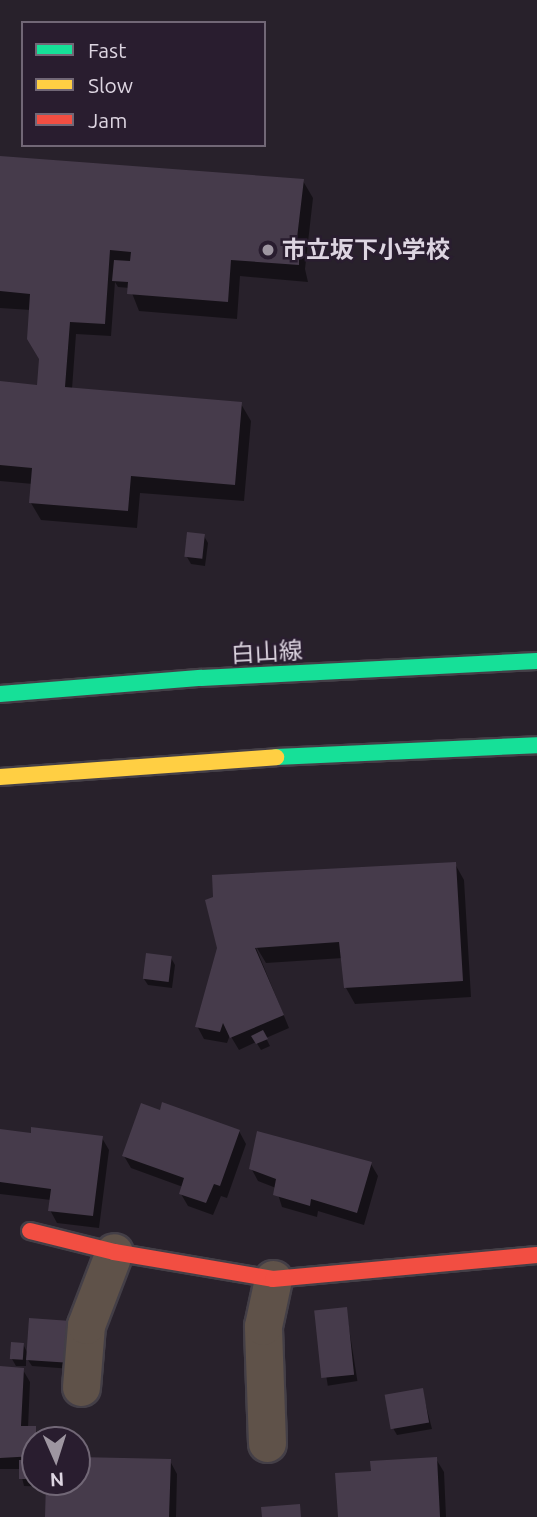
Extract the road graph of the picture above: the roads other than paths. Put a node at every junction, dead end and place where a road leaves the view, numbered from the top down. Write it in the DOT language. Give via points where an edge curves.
graph roads {
  1 [pos="537,661"];
  2 [pos="0,694"];
  3 [pos="537,745"];
  4 [pos="0,776"];
  5 [pos="30,1231"];
  6 [pos="114,1252"];
  7 [pos="537,1255"];
  8 [pos="273,1279"];
  9 [pos="80,1387"];
  10 [pos="267,1443"];
  1 -- 2 [label="street, 白山線" via="201,678"];
  3 -- 4 [label="street"];
  5 -- 6 [label="street"];
  6 -- 8 [label="street"];
  6 -- 9 [label="street" via="86,1325"];
  7 -- 8 [label="street"];
  8 -- 10 [label="street" via="262,1326"];
}
